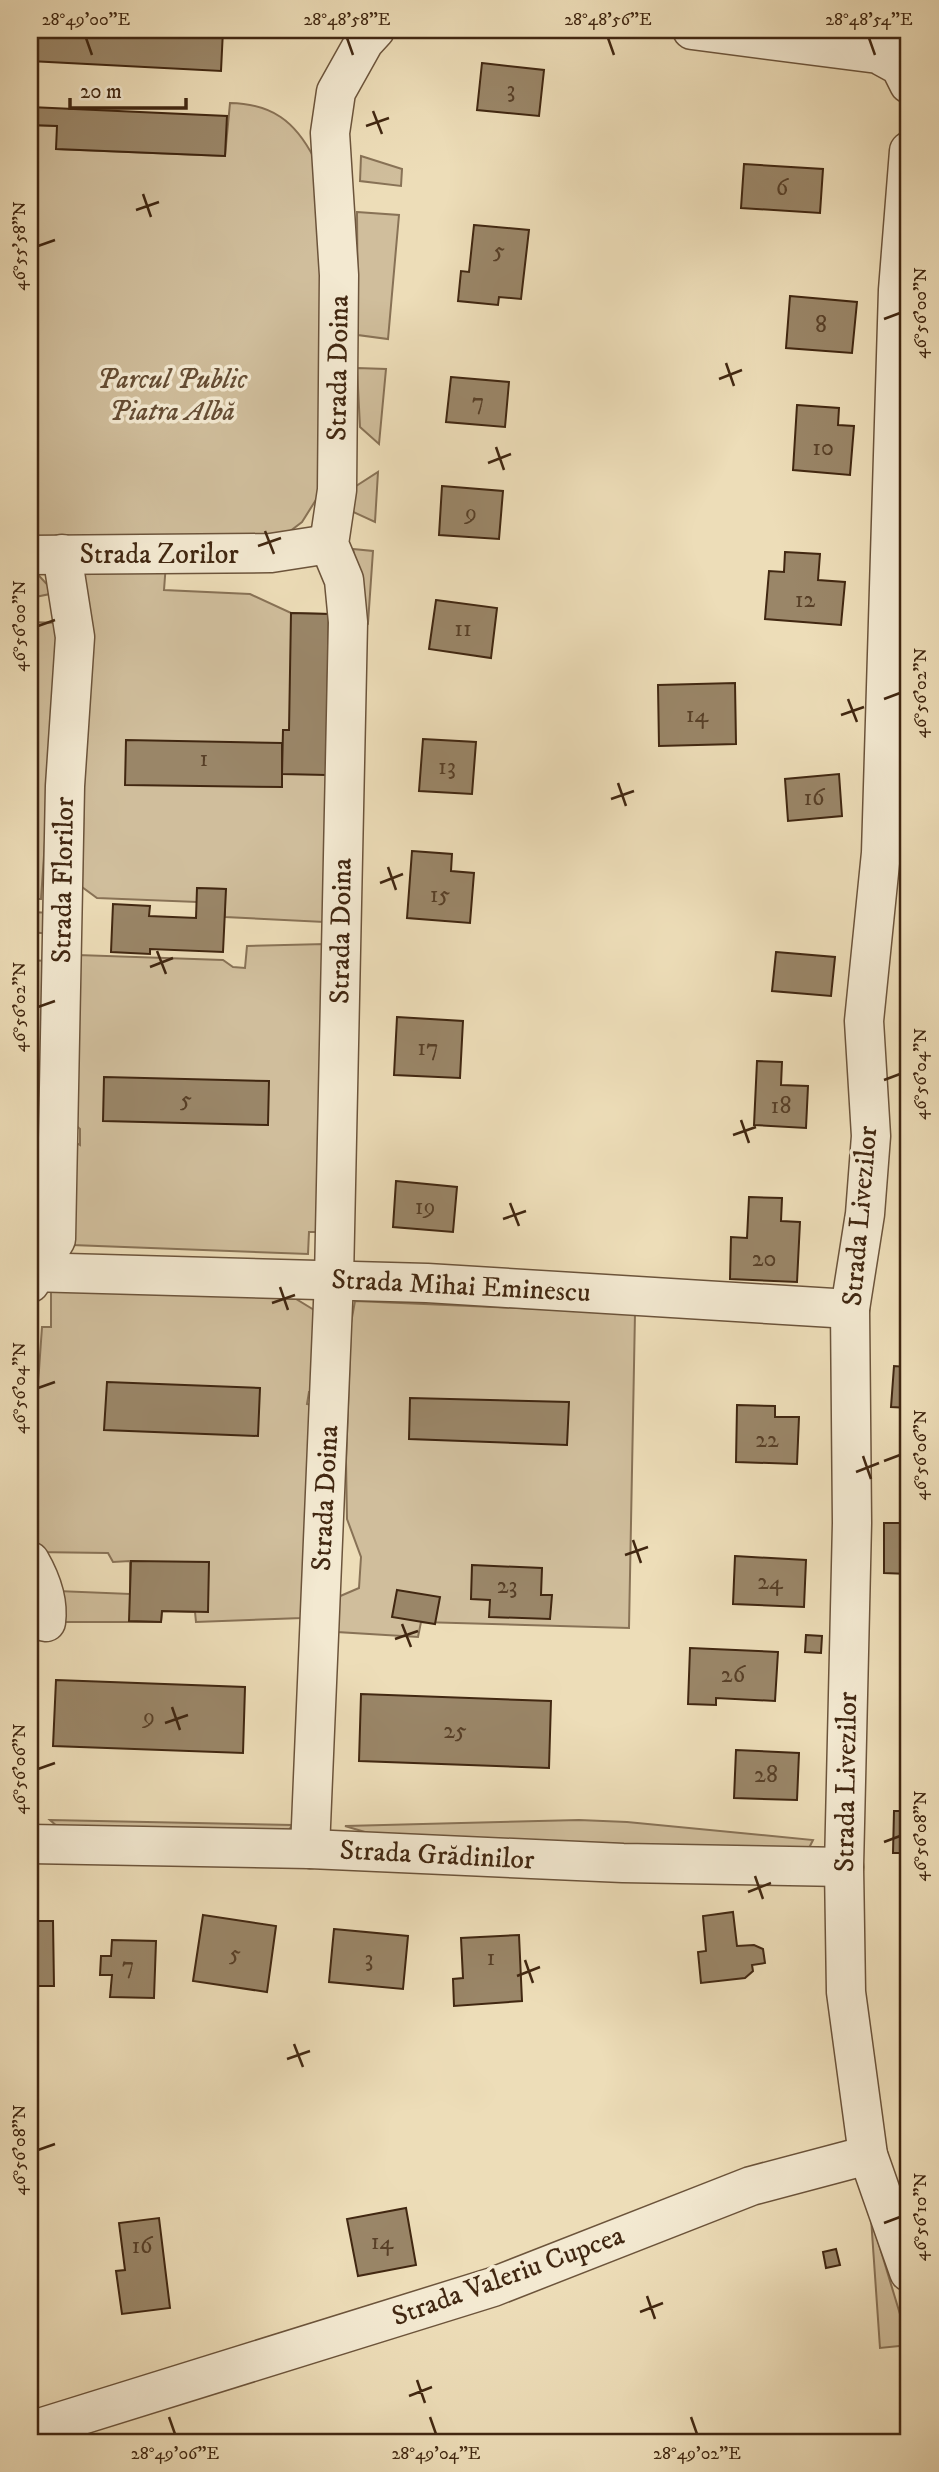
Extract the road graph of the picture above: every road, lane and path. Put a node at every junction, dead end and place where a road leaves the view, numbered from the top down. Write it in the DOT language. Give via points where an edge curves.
graph roads {
  1 [pos="375,30"];
  2 [pos="692,30"];
  3 [pos="905,60"];
  4 [pos="909,151"];
  5 [pos="329,544"];
  6 [pos="46,555"];
  7 [pos="33,1275"];
  8 [pos="334,1279"];
  9 [pos="850,1309"];
  10 [pos="30,1561"];
  11 [pos="46,1622"];
  12 [pos="30,1844"];
  13 [pos="310,1849"];
  14 [pos="844,1867"];
  15 [pos="868,2155"];
  16 [pos="909,2272"];
  17 [pos="30,2431"];
  1 -- 5 [label="street, Strada Doina" via="336,92 330,133 339,275 337,489"];
  2 -- 3 [label="street"];
  4 -- 9 [label="street, Strada Livezilor" via="898,290 881,853 864,1021 871,1136"];
  5 -- 6 [label="street, Strada Zorilor" via="271,553"];
  5 -- 8 [label="street, Strada Doina" via="344,580 348,622"];
  6 -- 7 [label="street, Strada Florilor" via="75,637 65,786 56,1239"];
  7 -- 8 [label="street, Strada Mihai Eminescu"];
  8 -- 9 [label="street, Strada Mihai Eminescu"];
  8 -- 13 [label="street, Strada Doina"];
  9 -- 14 [label="street, Strada Livezilor" via="852,1523"];
  10 -- 11 [label="street" via="41,1579"];
  12 -- 13 [label="street, Strada Grădinilor"];
  13 -- 14 [label="street, Strada Grădinilor"];
  14 -- 15 [label="street, Strada Livezilor" via="846,1992"];
  15 -- 16 [label="street"];
  15 -- 17 [label="street, Strada Valeriu Cupcea" via="751,2186 494,2287"];
}
